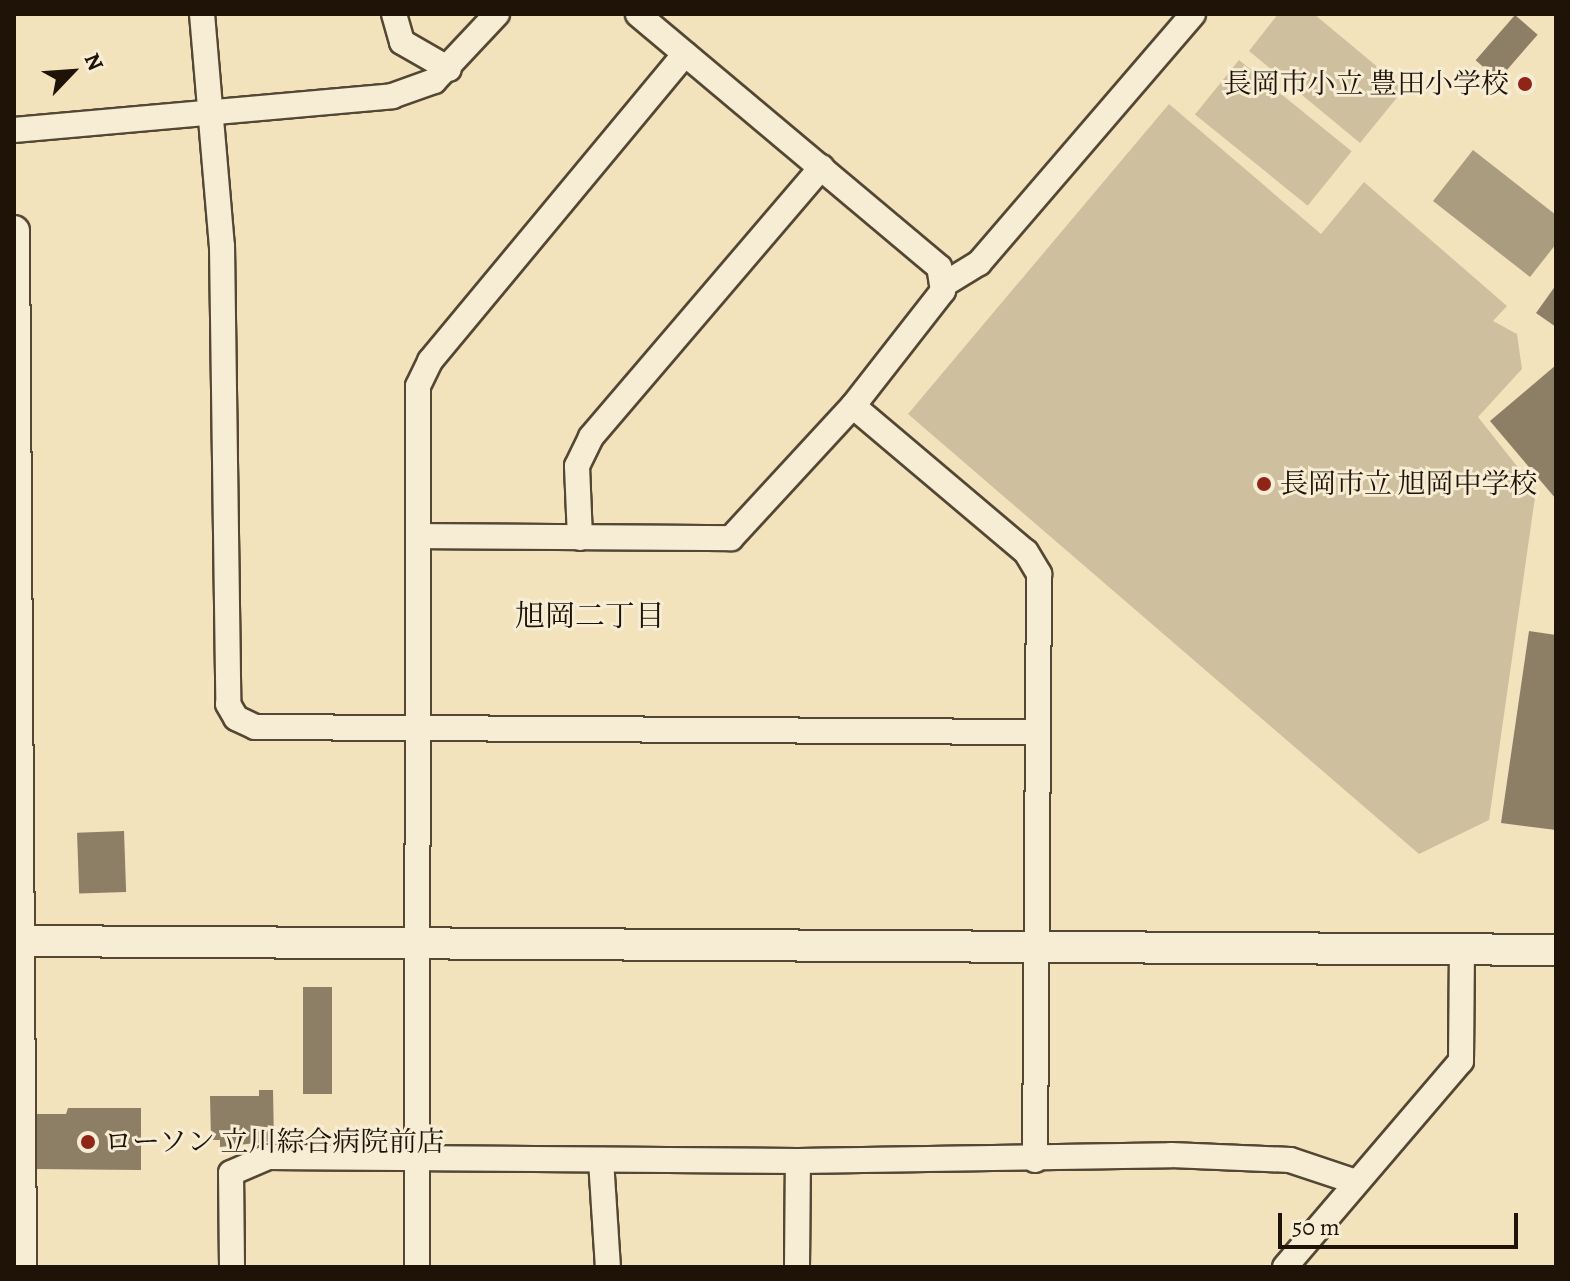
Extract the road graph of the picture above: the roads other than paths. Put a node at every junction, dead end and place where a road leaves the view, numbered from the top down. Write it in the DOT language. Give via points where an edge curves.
graph roads {
  1 [pos="202,14"];
  2 [pos="394,14"];
  3 [pos="497,14"];
  4 [pos="638,14"];
  5 [pos="1193,14"];
  6 [pos="685,54"];
  7 [pos="449,69"];
  8 [pos="213,112"];
  9 [pos="14,130"];
  10 [pos="822,167"];
  11 [pos="14,231"];
  12 [pos="943,285"];
  13 [pos="853,406"];
  14 [pos="419,536"];
  15 [pos="580,538"];
  16 [pos="419,727"];
  17 [pos="1037,732"];
  18 [pos="17,941"];
  19 [pos="418,943"];
  20 [pos="1035,944"];
  21 [pos="1462,949"];
  22 [pos="1556,950"];
  23 [pos="418,1159"];
  24 [pos="601,1160"];
  25 [pos="1035,1160"];
  26 [pos="798,1161"];
  27 [pos="1353,1181"];
  28 [pos="21,1267"];
  29 [pos="232,1267"];
  30 [pos="417,1267"];
  31 [pos="608,1267"];
  32 [pos="797,1267"];
  33 [pos="1285,1267"];
  1 -- 8 [label="street"];
  2 -- 7 [label="street" via="402,42"];
  3 -- 7 [label="street"];
  4 -- 6 [label="street"];
  5 -- 12 [label="street" via="979,263"];
  6 -- 10 [label="street"];
  6 -- 14 [label="street" via="420,375"];
  7 -- 8 [label="street" via="392,96"];
  8 -- 9 [label="street"];
  8 -- 16 [label="street" via="228,372 228,704 236,718 255,727"];
  10 -- 12 [label="street" via="939,267"];
  10 -- 15 [label="street" via="591,437 577,466"];
  11 -- 18 [label="street"];
  12 -- 13 [label="street"];
  13 -- 15 [label="street" via="731,538"];
  13 -- 17 [label="street" via="1033,563"];
  14 -- 15 [label="street"];
  14 -- 16 [label="street"];
  16 -- 17 [label="street"];
  16 -- 19 [label="street"];
  17 -- 20 [label="street"];
  18 -- 19 [label="street"];
  18 -- 28 [label="street"];
  19 -- 20 [label="street"];
  19 -- 23 [label="street"];
  20 -- 21 [label="street"];
  20 -- 25 [label="street"];
  21 -- 22 [label="street"];
  21 -- 27 [label="street" via="1461,1061"];
  23 -- 24 [label="street"];
  23 -- 29 [label="street" via="245,1162 231,1173"];
  23 -- 30 [label="street"];
  24 -- 26 [label="street"];
  24 -- 31 [label="street"];
  25 -- 26 [label="street"];
  25 -- 27 [label="street" via="1290,1160"];
  26 -- 32 [label="street"];
  27 -- 33 [label="street"];
}
